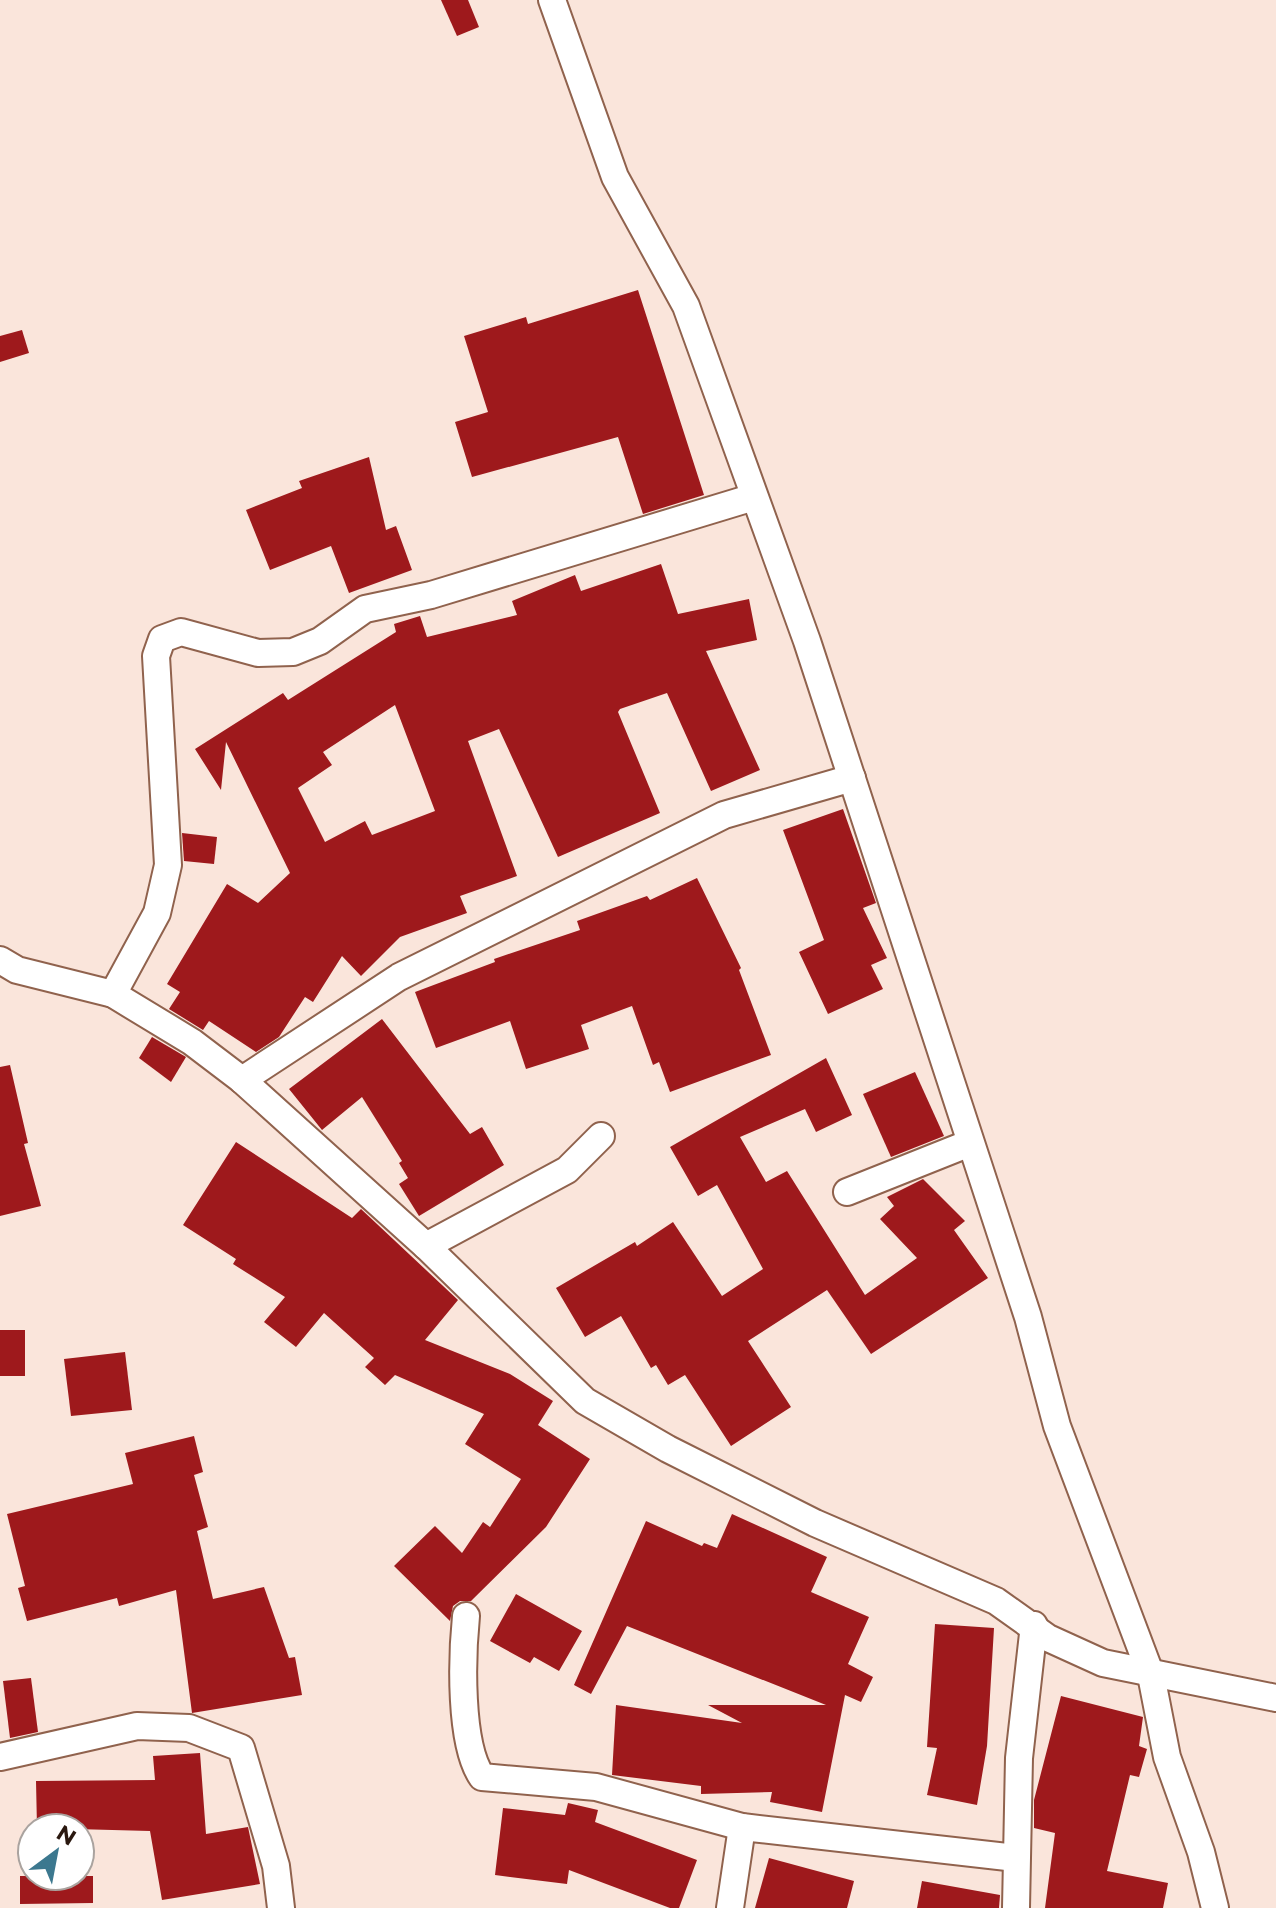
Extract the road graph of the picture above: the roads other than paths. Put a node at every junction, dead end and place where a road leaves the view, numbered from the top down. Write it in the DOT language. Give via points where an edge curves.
graph roads {
  1 [pos="552,0"];
  2 [pos="754,497"];
  3 [pos="852,778"];
  4 [pos="0,960"];
  5 [pos="113,994"];
  6 [pos="242,1080"];
  7 [pos="601,1136"];
  8 [pos="970,1143"];
  9 [pos="847,1192"];
  10 [pos="426,1246"];
  11 [pos="466,1616"];
  12 [pos="1034,1625"];
  13 [pos="1133,1626"];
  14 [pos="1103,1663"];
  15 [pos="1151,1675"];
  16 [pos="1276,1698"];
  17 [pos="0,1757"];
  18 [pos="742,1827"];
  19 [pos="1016,1858"];
  20 [pos="281,1908"];
  21 [pos="730,1908"];
  22 [pos="1016,1908"];
  23 [pos="1215,1908"];
  1 -- 2 [label="street" via="615,177 686,306"];
  2 -- 3 [label="street"];
  2 -- 5 [label="street" via="431,595 365,609 320,641 293,652 258,653 181,632 162,639 156,656 168,865 157,913"];
  3 -- 6 [label="street" via="724,815 399,977"];
  3 -- 8 [label="street"];
  4 -- 5 [label="street" via="17,970"];
  5 -- 6 [label="street"];
  6 -- 10 [label="street"];
  7 -- 10 [label="street" via="567,1170"];
  8 -- 9 [label="street"];
  8 -- 13 [label="street" via="1028,1317 1057,1426"];
  10 -- 12 [label="street" via="585,1401 815,1523 996,1601"];
  11 -- 18 [label="street" via="462,1665 472,1764 482,1777 596,1787"];
  12 -- 14 [label="street" via="1062,1646"];
  12 -- 19 [label="street" via="1019,1758"];
  13 -- 14 [label="street"];
  13 -- 15 [label="street"];
  14 -- 15 [label="street"];
  15 -- 16 [label="street"];
  15 -- 23 [label="street" via="1167,1757"];
  17 -- 20 [label="street" via="137,1726 189,1728 241,1748 276,1866"];
  18 -- 19 [label="street"];
  18 -- 21 [label="street"];
  19 -- 22 [label="street"];
}
